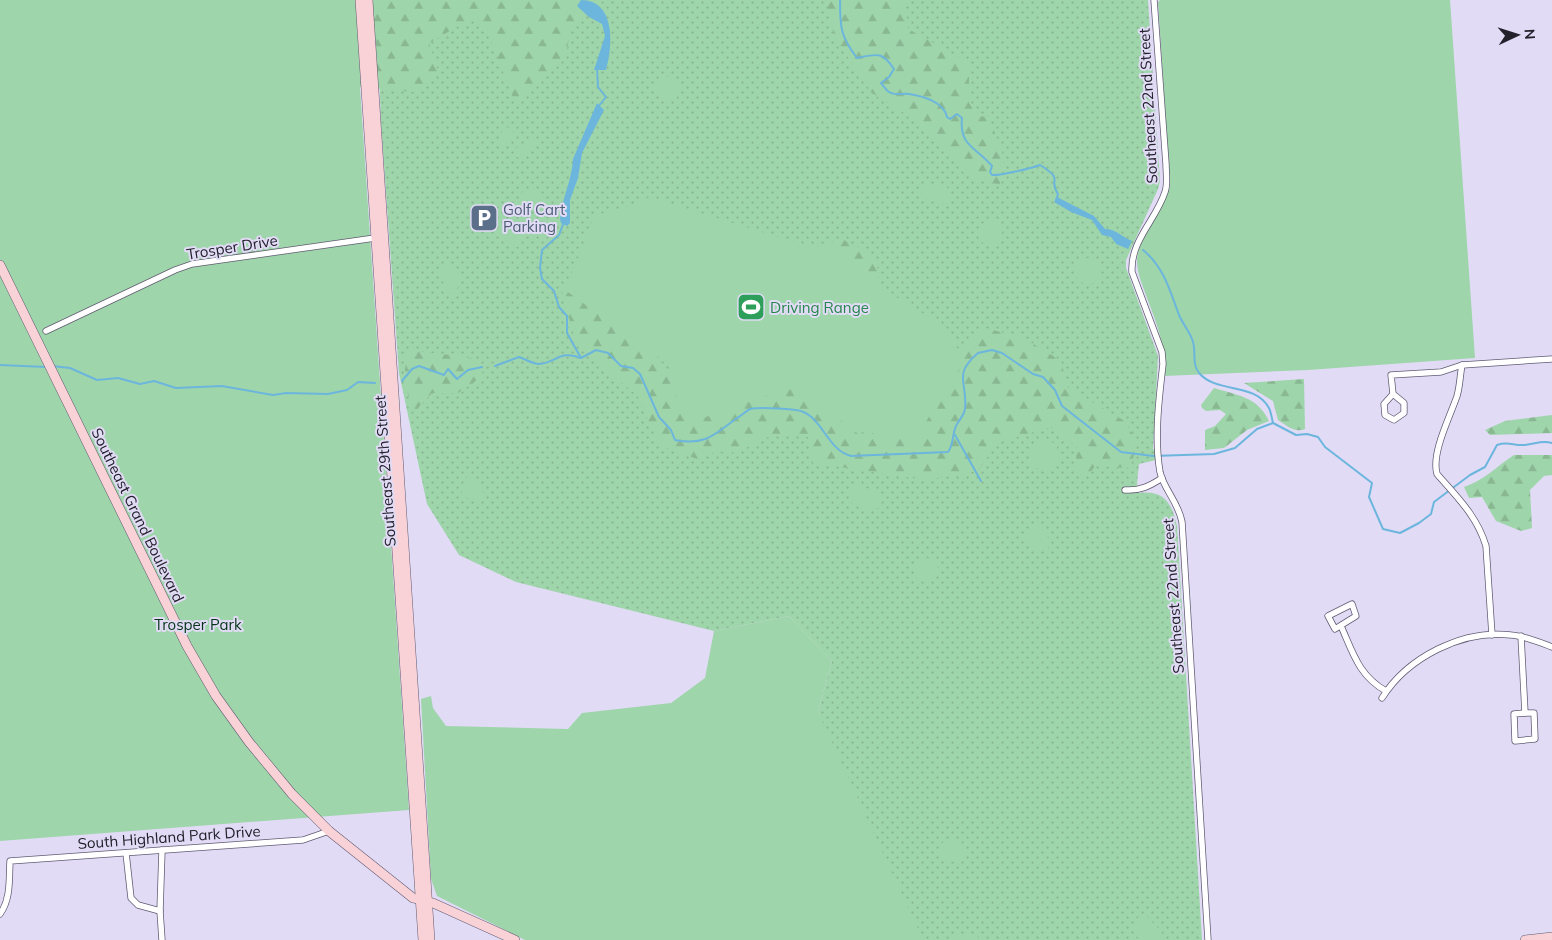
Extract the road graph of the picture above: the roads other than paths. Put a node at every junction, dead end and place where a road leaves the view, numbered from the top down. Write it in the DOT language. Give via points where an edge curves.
graph roads {
  1 [pos="360,0"];
  2 [pos="368,0"];
  3 [pos="1154,0"];
  4 [pos="379,237"];
  5 [pos="0,265"];
  6 [pos="46,331"];
  7 [pos="1552,359"];
  8 [pos="1462,365"];
  9 [pos="1393,394"];
  10 [pos="1162,478"];
  11 [pos="1125,490"];
  12 [pos="1341,626"];
  13 [pos="1492,635"];
  14 [pos="1521,636"];
  15 [pos="1552,647"];
  16 [pos="1386,691"];
  17 [pos="1382,698"];
  18 [pos="1525,713"];
  19 [pos="329,831"];
  20 [pos="162,850"];
  21 [pos="126,852"];
  22 [pos="424,901"];
  23 [pos="160,911"];
  24 [pos="0,914"];
  25 [pos="1552,937"];
  26 [pos="162,940"];
  27 [pos="423,940"];
  28 [pos="430,940"];
  29 [pos="515,940"];
  30 [pos="1208,940"];
  31 [pos="1524,940"];
  1 -- 4 [label="main road, Southeast 29th Street"];
  2 -- 4 [label="main road, Southeast 29th Street"];
  3 -- 10 [label="street, Southeast 22nd Street" via="1167,180 1161,202 1133,251 1132,272 1159,339 1164,364 1159,447"];
  4 -- 6 [label="street, Trosper Drive" via="192,264"];
  4 -- 22 [label="main road, Southeast 29th Street"];
  5 -- 19 [label="main road, Southeast Grand Boulevard" via="204,677 265,762"];
  7 -- 8 [label="street"];
  8 -- 9 [label="street" via="1442,372 1392,375"];
  8 -- 13 [label="street" via="1458,394 1436,460 1437,474 1469,510 1482,533 1486,546"];
  9 -- 9 [label="street" via="1384,404 1384,415 1394,420 1404,413 1404,403"];
  10 -- 11 [label="street" via="1147,487"];
  10 -- 30 [label="street, Southeast 22nd Street" via="1180,510 1182,522"];
  12 -- 12 [label="street" via="1335,629 1328,616 1352,604 1356,616"];
  12 -- 16 [label="street" via="1367,679"];
  13 -- 14 [label="street"];
  13 -- 16 [label="street" via="1433,651 1407,668"];
  14 -- 15 [label="street"];
  14 -- 18 [label="street"];
  16 -- 17 [label="street"];
  18 -- 18 [label="street" via="1514,714 1515,740 1535,739 1534,713"];
  19 -- 20 [label="street, South Highland Park Drive" via="303,840"];
  19 -- 22 [label="main road, Southeast Grand Boulevard" via="413,898"];
  20 -- 21 [label="street, South Highland Park Drive"];
  20 -- 23 [label="street"];
  21 -- 23 [label="street" via="131,898 138,905"];
  21 -- 24 [label="street, South Highland Park Drive" via="10,860 8,896"];
  22 -- 27 [label="main road, Southeast 29th Street"];
  22 -- 28 [label="main road, Southeast 29th Street"];
  22 -- 29 [label="main road, Southeast Grand Boulevard"];
  23 -- 26 [label="street"];
  25 -- 31 [label="main road"];
}
